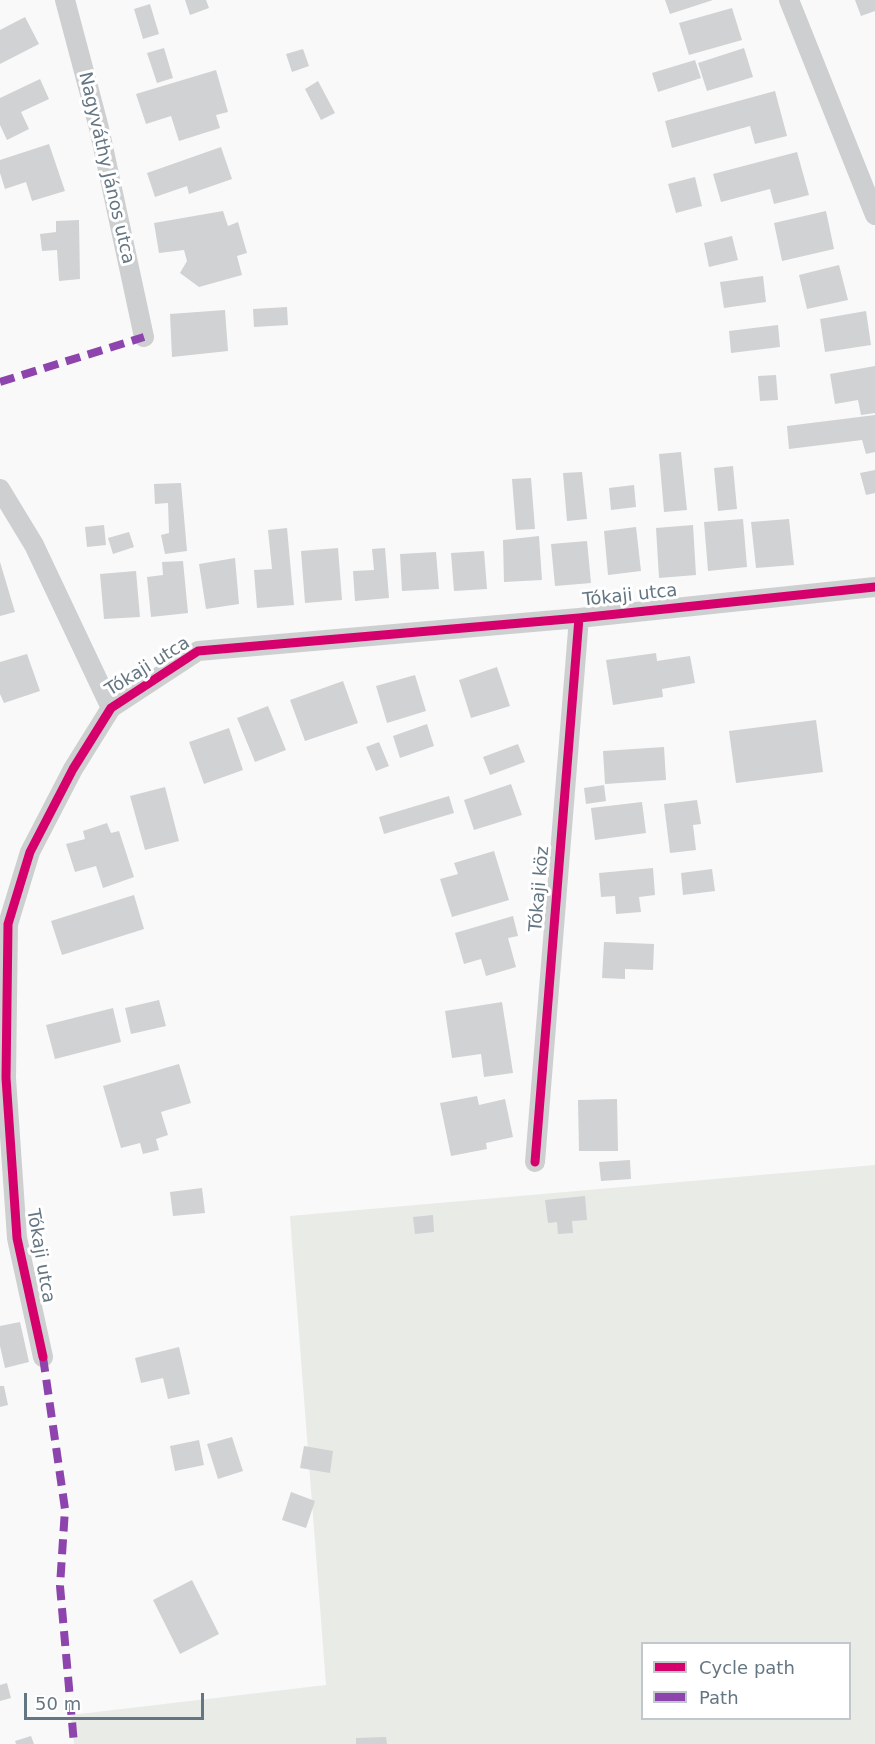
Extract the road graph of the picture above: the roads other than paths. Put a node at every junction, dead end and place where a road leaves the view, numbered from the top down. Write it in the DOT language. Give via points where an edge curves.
graph roads {
  1 [pos="65,0"];
  2 [pos="789,0"];
  3 [pos="875,215"];
  4 [pos="144,337"];
  5 [pos="0,489"];
  6 [pos="875,587"];
  7 [pos="579,618"];
  8 [pos="111,708"];
  9 [pos="535,1162"];
  10 [pos="43,1357"];
  1 -- 4 [label="street, Nagyváthy János utca" via="99,128"];
  2 -- 3 [label="street"];
  5 -- 8 [label="street" via="34,545"];
  6 -- 7 [label="street, Tókaji utca"];
  7 -- 8 [label="street, Tókaji utca" via="198,651"];
  7 -- 9 [label="street, Tókaji köz"];
  8 -- 10 [label="street, Tókaji utca" via="73,769 30,852 8,924 6,1078 17,1238"];
}
